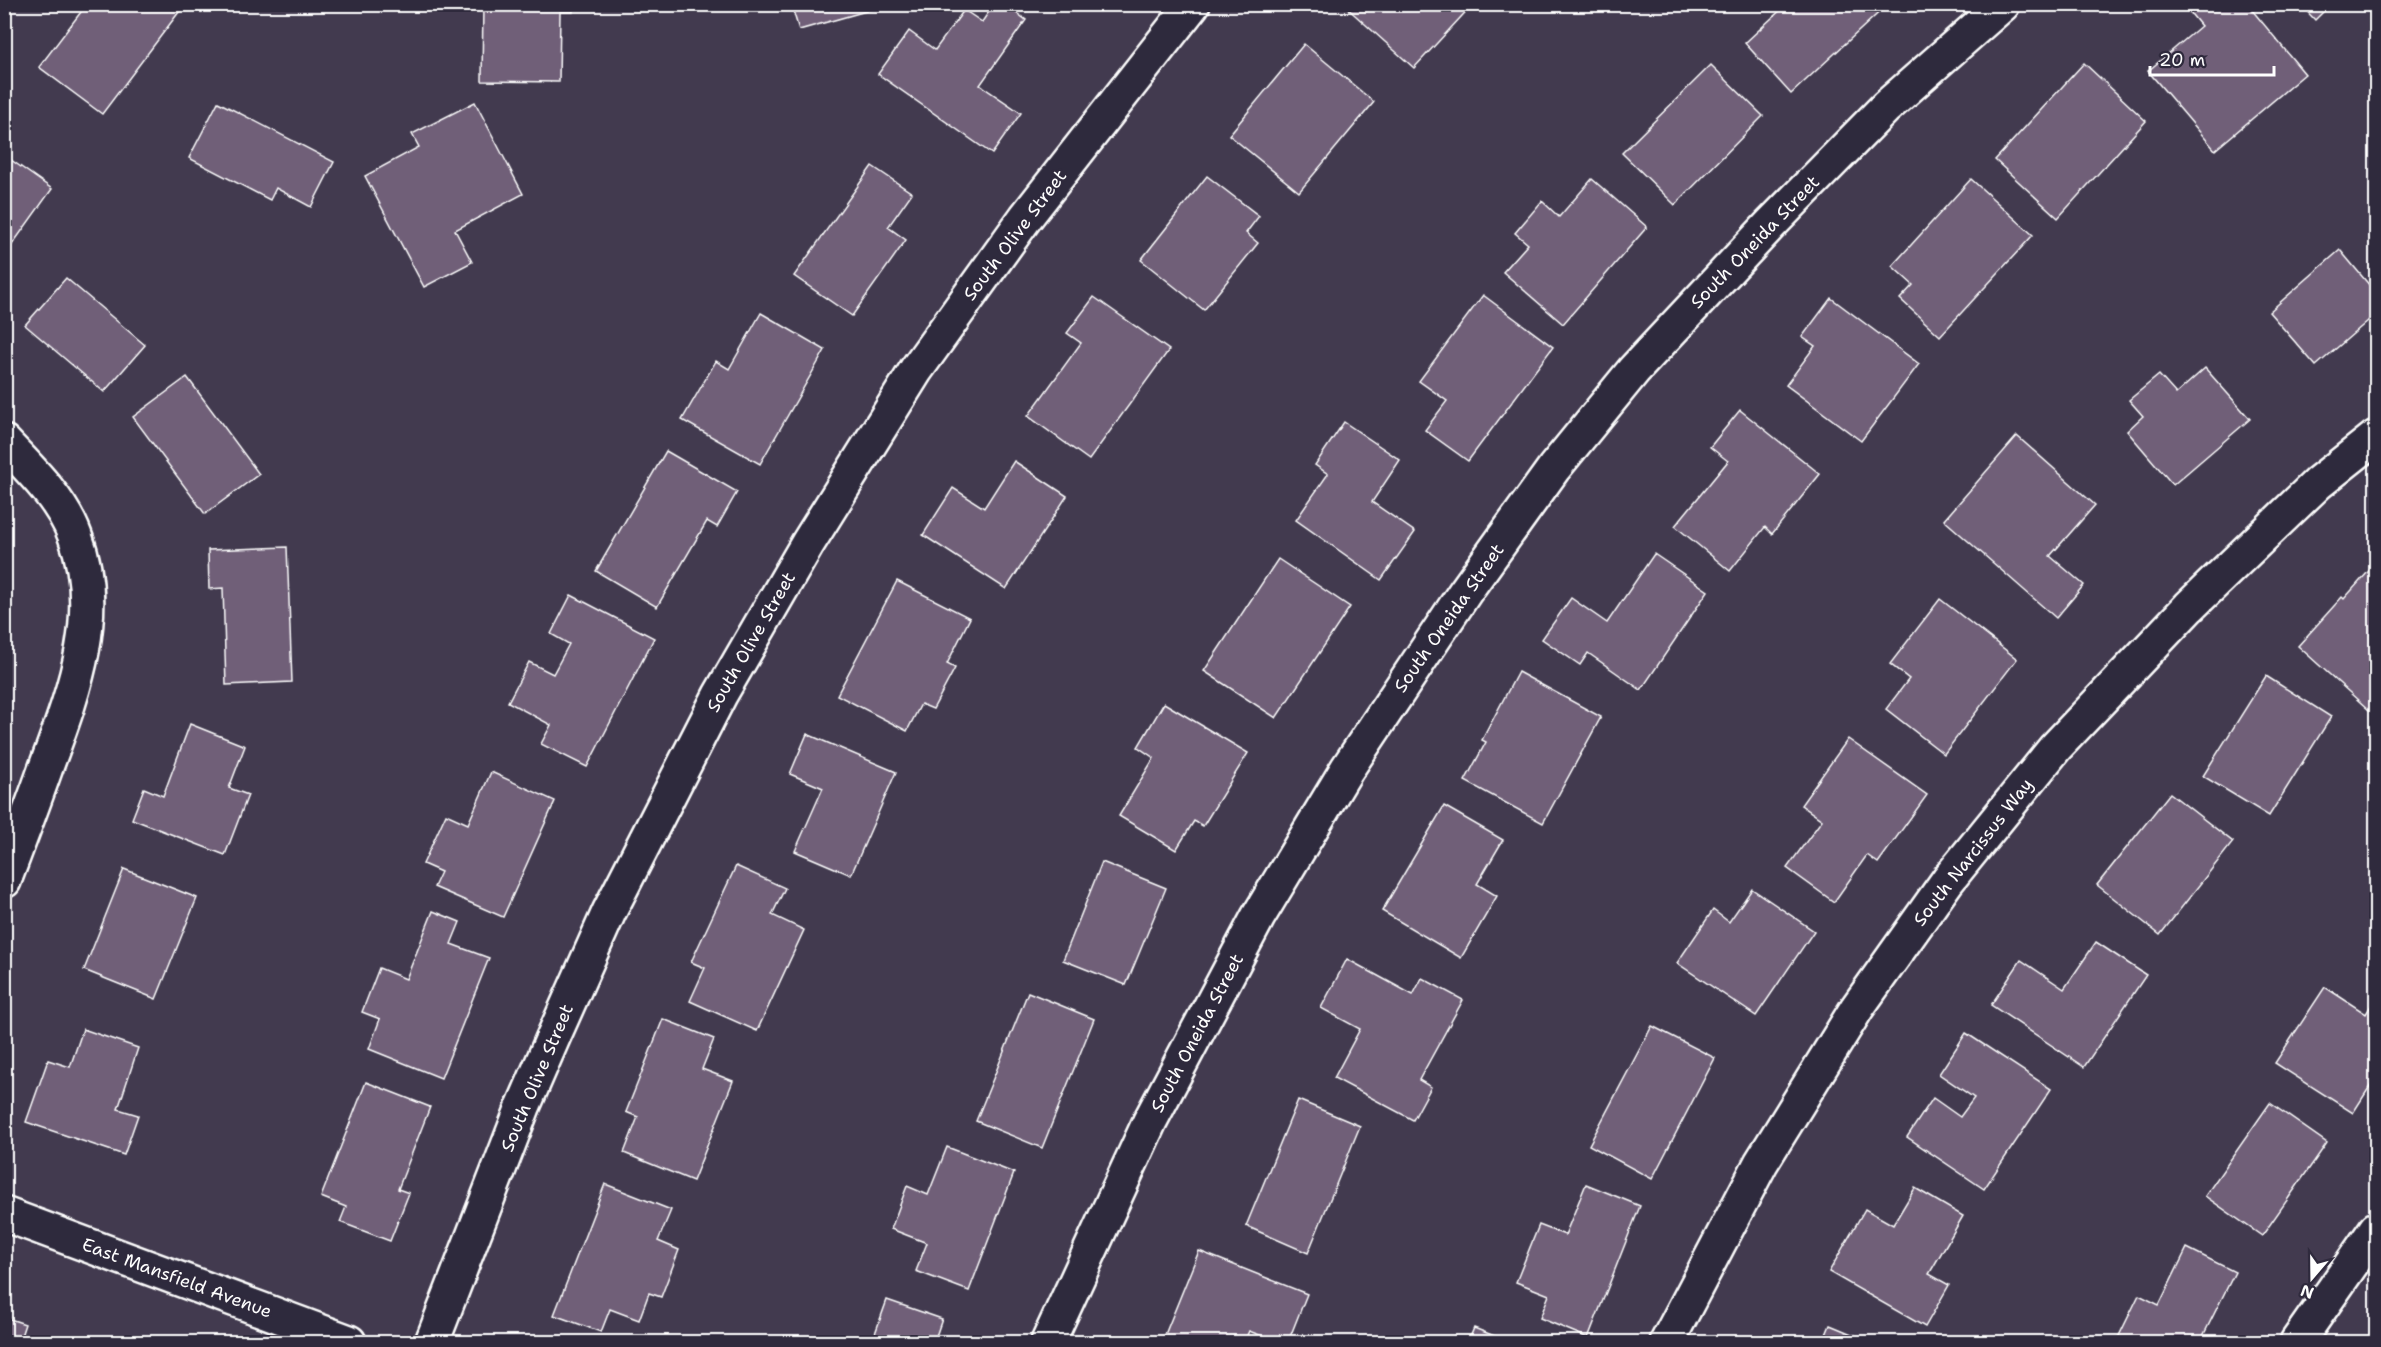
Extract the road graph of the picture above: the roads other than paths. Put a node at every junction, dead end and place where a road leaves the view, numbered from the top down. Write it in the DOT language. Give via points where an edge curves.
graph roads {
  1 [pos="2003,4"];
  2 [pos="1187,6"];
  3 [pos="2376,436"];
  4 [pos="4,442"];
  5 [pos="4,881"];
  6 [pos="4,1214"];
  7 [pos="2376,1229"];
  8 [pos="349,1342"];
  9 [pos="432,1342"];
  10 [pos="1048,1342"];
  11 [pos="1667,1342"];
  12 [pos="2297,1342"];
  1 -- 10 [label="street, South Oneida Street" via="1886,107 1634,370 1554,468 1465,592 1347,768 1258,916 1150,1121"];
  2 -- 9 [label="street, South Olive Street" via="1026,217 916,370 808,543 720,695 645,838 561,1019"];
  3 -- 11 [label="street, South Narcissus Way" via="2318,483 2189,607 2055,748 1948,880 1857,1008 1761,1163"];
  4 -- 5 [label="street" via="52,498 75,535 87,612 75,682"];
  6 -- 8 [label="street, East Mansfield Avenue"];
  7 -- 12 [label="street"];
}
